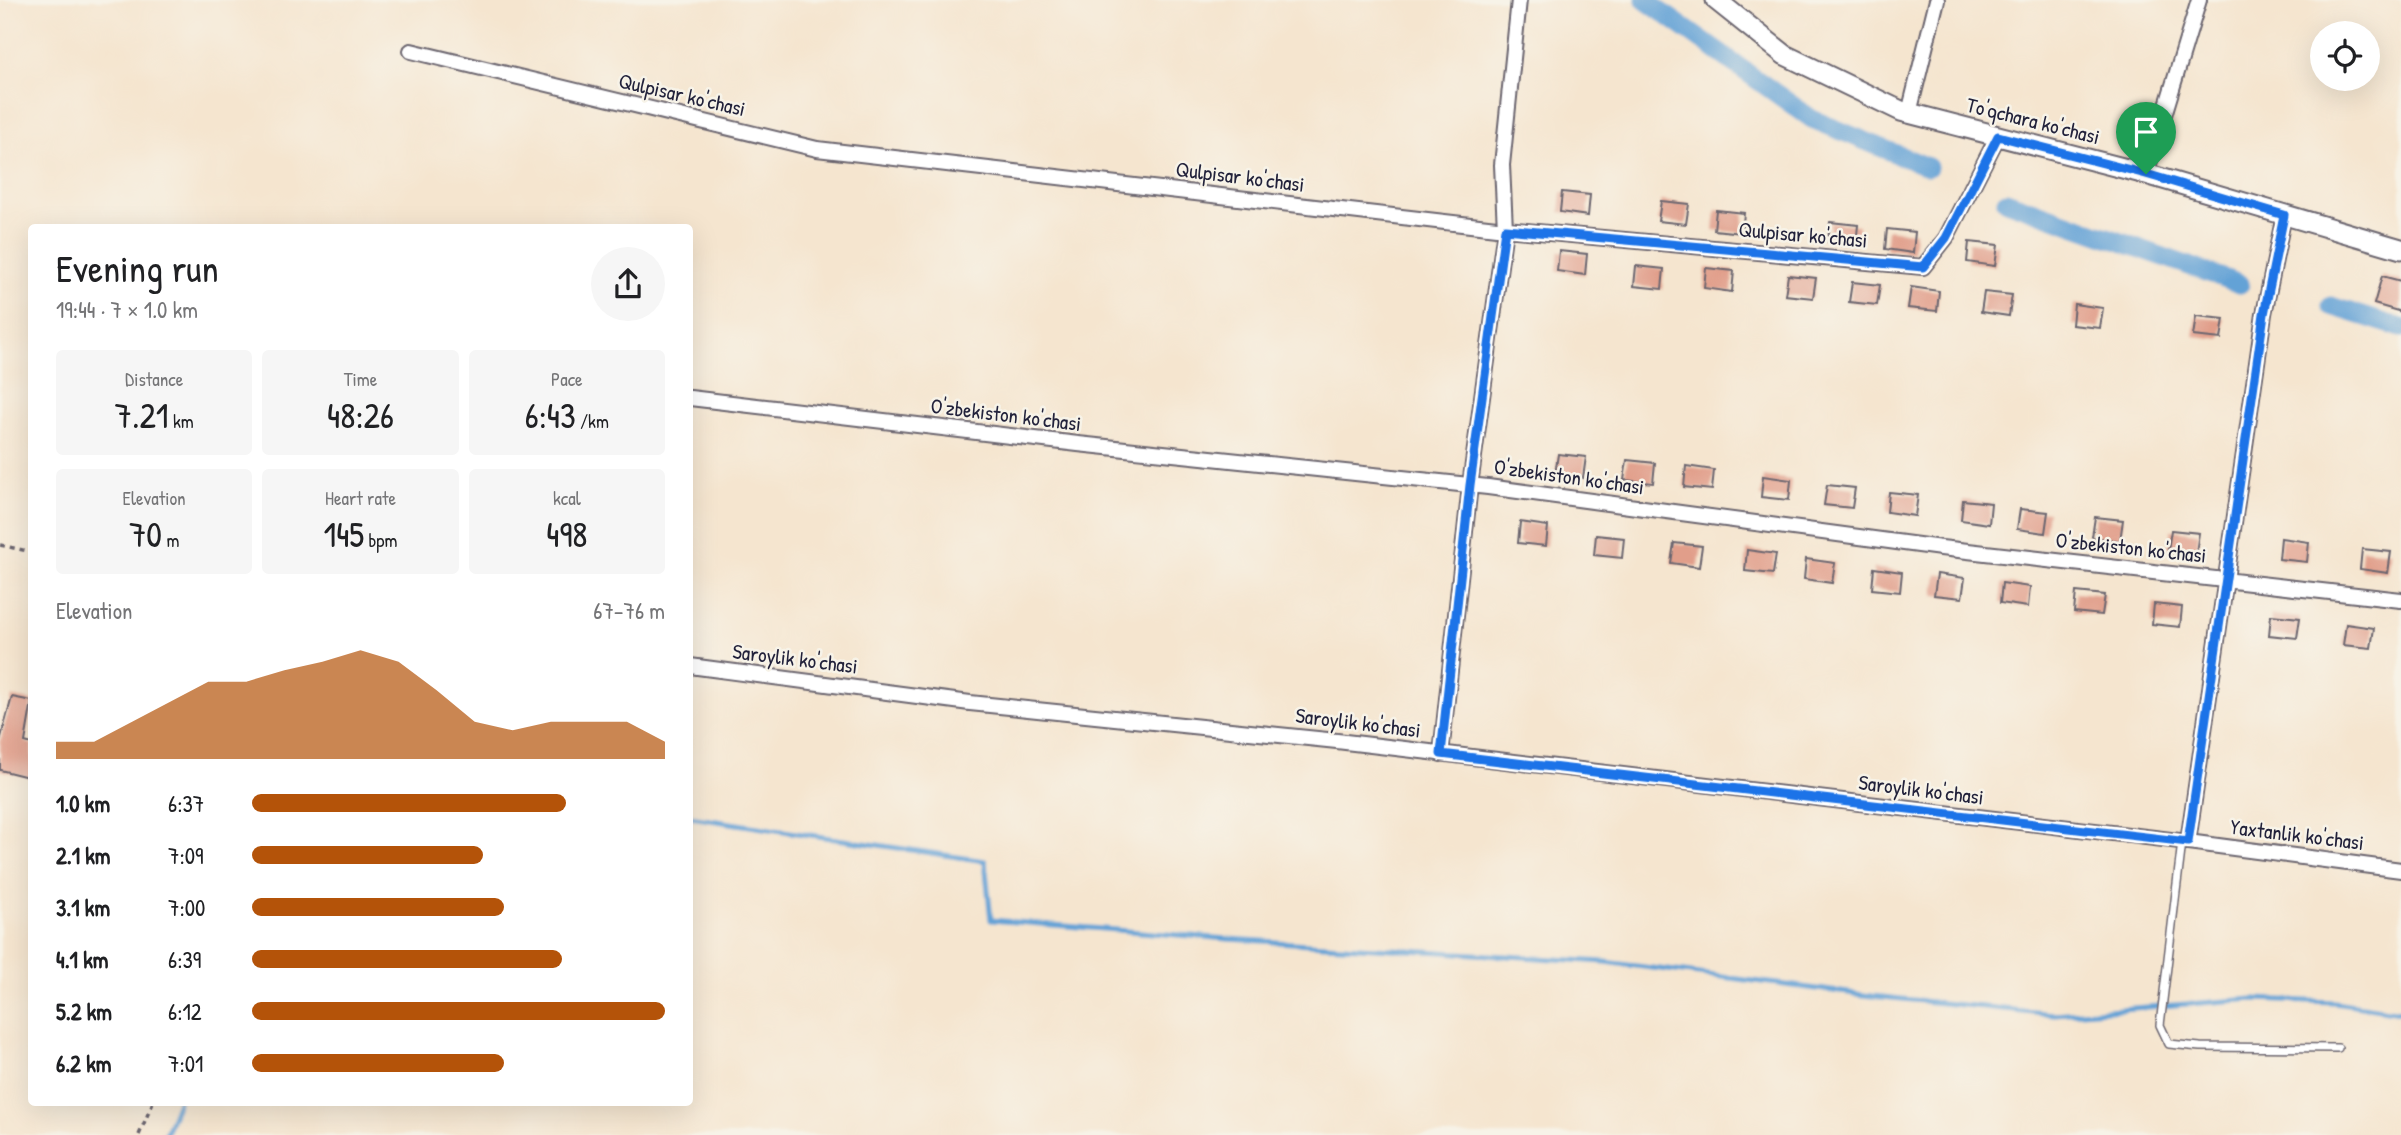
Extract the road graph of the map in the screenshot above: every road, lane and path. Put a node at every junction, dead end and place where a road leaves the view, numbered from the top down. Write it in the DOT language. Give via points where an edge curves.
graph roads {
  1 [pos="1519,0"];
  2 [pos="1716,0"];
  3 [pos="1937,0"];
  4 [pos="2199,0"];
  5 [pos="411,51"];
  6 [pos="1909,113"];
  7 [pos="1998,136"];
  8 [pos="2146,174"];
  9 [pos="2284,215"];
  10 [pos="1505,229"];
  11 [pos="2401,249"];
  12 [pos="693,398"];
  13 [pos="1470,485"];
  14 [pos="0,545"];
  15 [pos="28,551"];
  16 [pos="2227,580"];
  17 [pos="2401,600"];
  18 [pos="693,666"];
  19 [pos="1441,754"];
  20 [pos="2185,842"];
  21 [pos="2401,870"];
  22 [pos="2338,1048"];
  23 [pos="151,1106"];
  24 [pos="139,1135"];
  1 -- 10 [label="street" via="1502,165"];
  2 -- 6 [label="street, To'qchara ko'chasi" via="1785,55"];
  3 -- 6 [label="street"];
  4 -- 8 [label="street"];
  5 -- 10 [label="street, Qulpisar ko'chasi" via="817,149"];
  6 -- 7 [label="street, To'qchara ko'chasi"];
  7 -- 8 [label="street, To'qchara ko'chasi"];
  7 -- 10 [label="street, Qulpisar ko'chasi" via="1946,238 1923,267"];
  8 -- 9 [label="street, To'qchara ko'chasi"];
  9 -- 11 [label="street, To'qchara ko'chasi"];
  9 -- 16 [label="street" via="2264,314"];
  10 -- 13 [label="street"];
  12 -- 13 [label="street, O'zbekiston ko'chasi"];
  13 -- 16 [label="street, O'zbekiston ko'chasi" via="1941,548"];
  13 -- 19 [label="street"];
  14 -- 15 [label="path"];
  16 -- 17 [label="street, O'zbekiston ko'chasi"];
  16 -- 20 [label="street"];
  18 -- 19 [label="street, Saroylik ko'chasi" via="970,703"];
  19 -- 20 [label="street, Saroylik ko'chasi"];
  20 -- 21 [label="street, Yaxtanlik ko'chasi"];
  20 -- 22 [label="lane" via="2160,1025 2169,1044"];
  23 -- 24 [label="path"];
}
